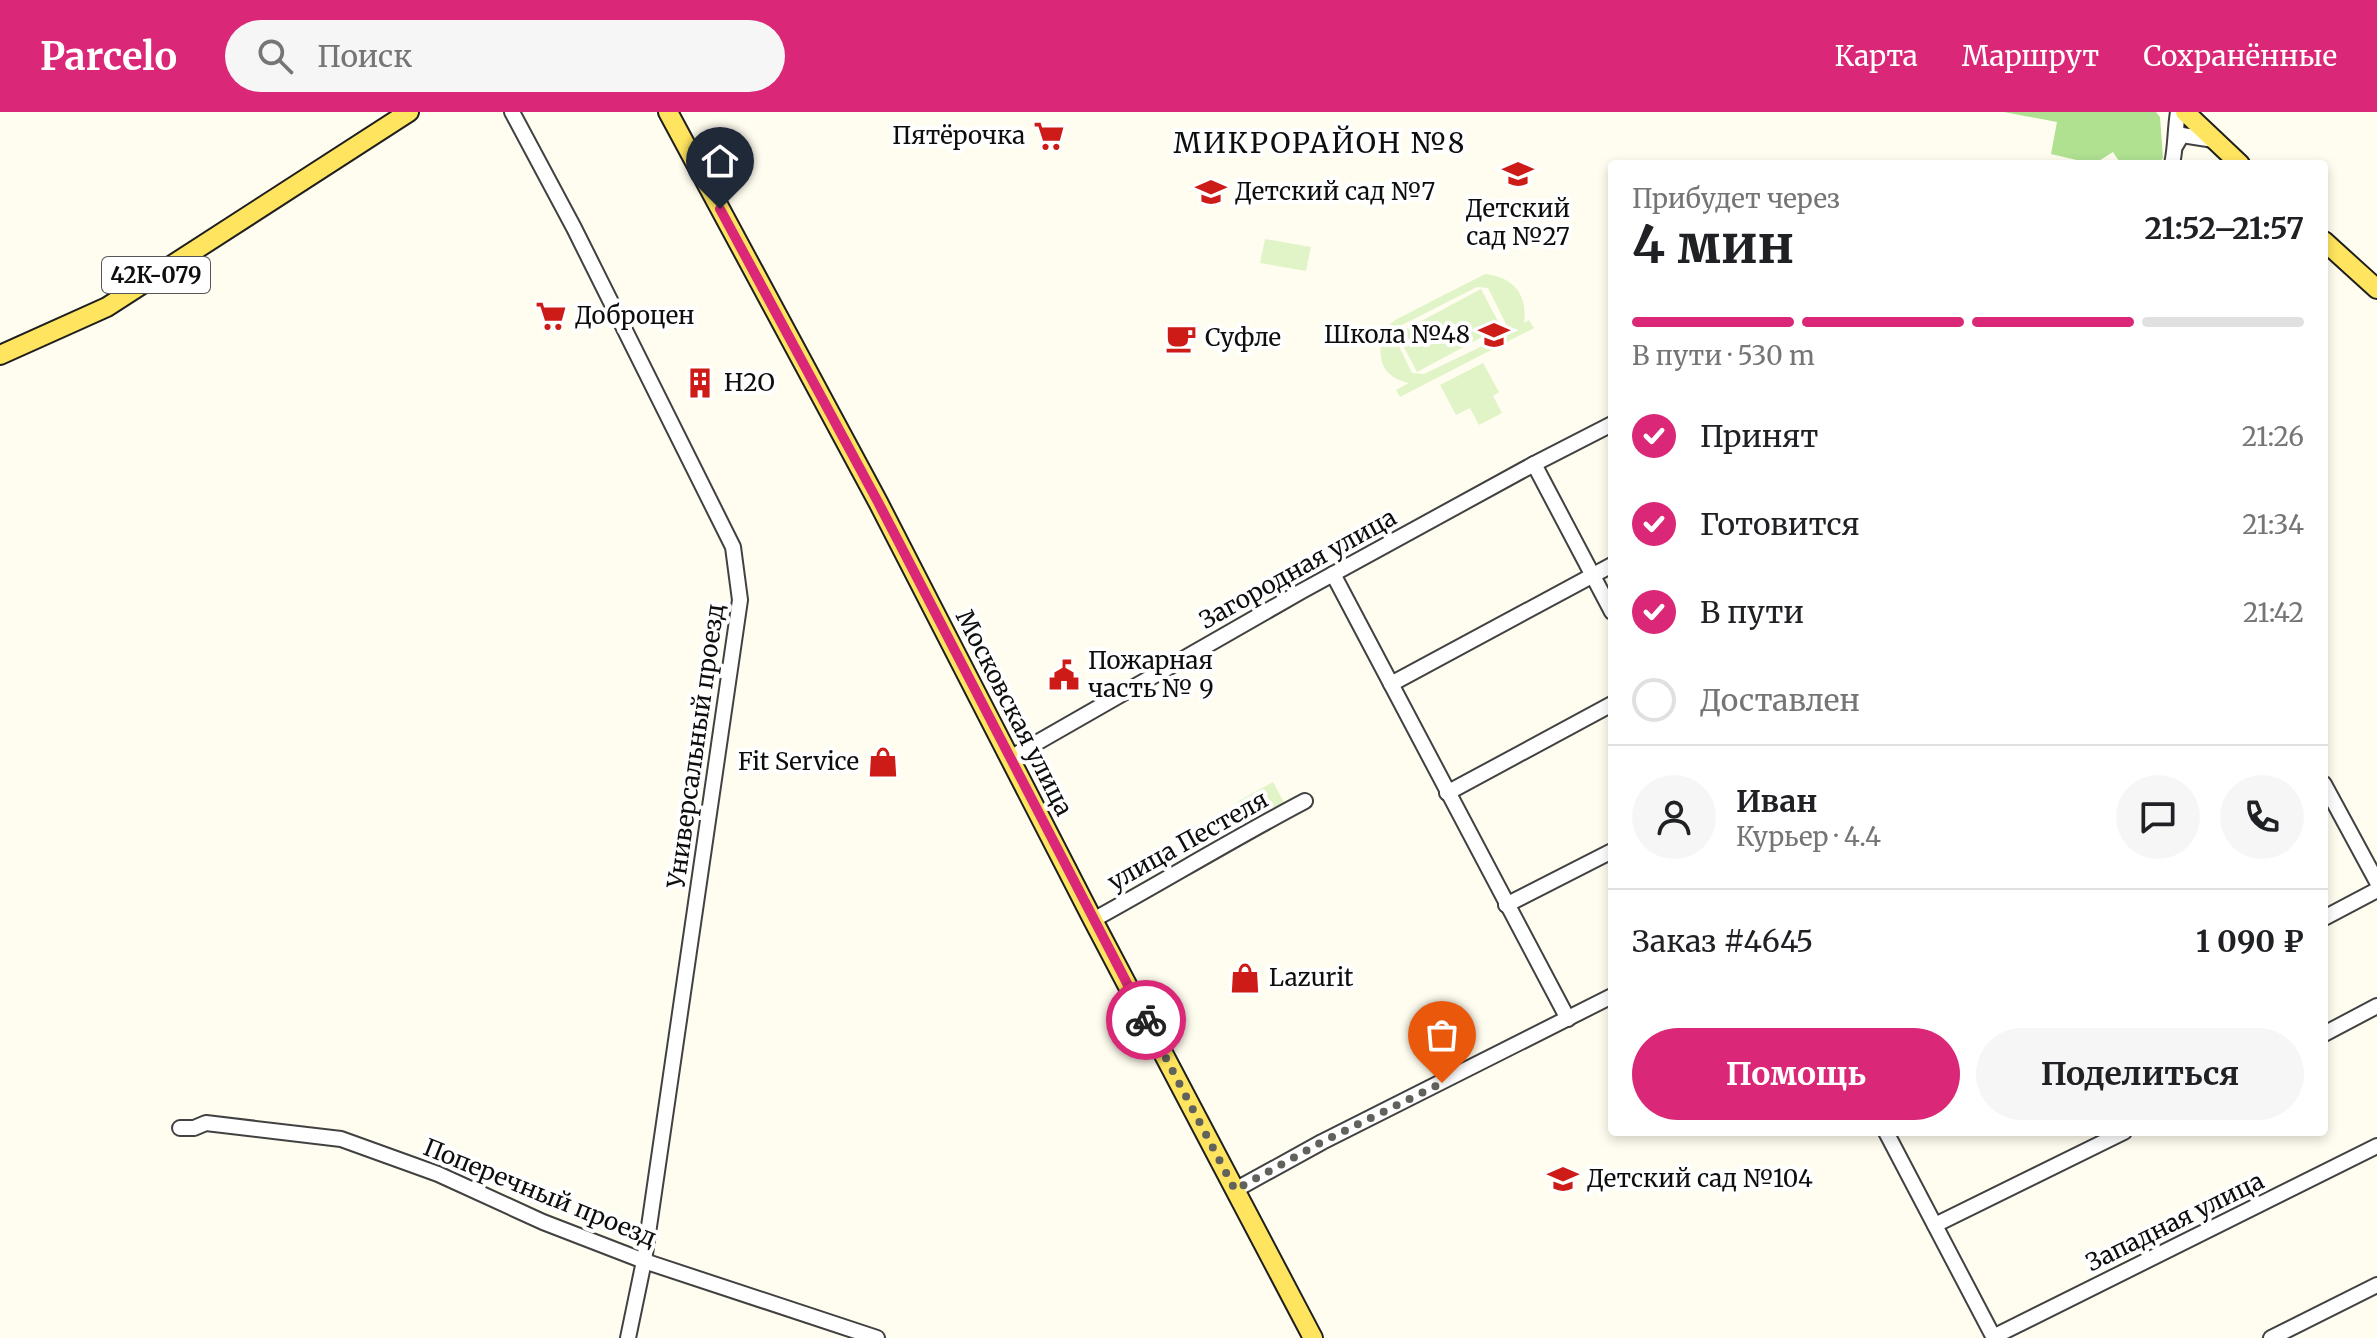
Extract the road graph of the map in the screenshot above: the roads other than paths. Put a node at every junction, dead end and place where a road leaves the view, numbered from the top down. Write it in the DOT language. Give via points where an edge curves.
graph roads {
  1 [pos="409,112"];
  2 [pos="512,112"];
  3 [pos="668,112"];
  4 [pos="2178,112"];
  5 [pos="2185,112"];
  6 [pos="2214,140"];
  7 [pos="2176,145"];
  8 [pos="2173,160"];
  9 [pos="2236,160"];
  10 [pos="2328,245"];
  11 [pos="2377,289"];
  12 [pos="0,355"];
  13 [pos="1608,426"];
  14 [pos="1534,464"];
  15 [pos="1608,567"];
  16 [pos="1333,574"];
  17 [pos="1592,574"];
  18 [pos="1608,604"];
  19 [pos="1391,684"];
  20 [pos="1608,706"];
  21 [pos="1010,758"];
  22 [pos="2328,791"];
  23 [pos="1447,793"];
  24 [pos="1305,801"];
  25 [pos="1608,853"];
  26 [pos="2377,882"];
  27 [pos="2377,890"];
  28 [pos="1506,905"];
  29 [pos="2328,916"];
  30 [pos="1093,920"];
  31 [pos="1608,998"];
  32 [pos="2377,1006"];
  33 [pos="1568,1019"];
  34 [pos="2328,1032"];
  35 [pos="180,1128"];
  36 [pos="1888,1136"];
  37 [pos="2116,1136"];
  38 [pos="2377,1146"];
  39 [pos="1235,1190"];
  40 [pos="1935,1225"];
  41 [pos="644,1261"];
  42 [pos="2377,1285"];
  43 [pos="1994,1337"];
  44 [pos="628,1338"];
  45 [pos="877,1338"];
  46 [pos="1313,1338"];
  47 [pos="2271,1338"];
  1 -- 12 [label="main road, 42К-079" via="107,307"];
  2 -- 41 [label="street, Универсальный проезд" via="733,547 740,600"];
  3 -- 21 [label="main road, Московская улица"];
  4 -- 7 [label="street"];
  5 -- 6 [label="main road"];
  6 -- 7 [label="street" via="2182,135"];
  6 -- 9 [label="main road"];
  7 -- 8 [label="street"];
  10 -- 11 [label="main road"];
  13 -- 14 [label="street, Загородная улица"];
  14 -- 16 [label="street, Загородная улица"];
  14 -- 17 [label="street"];
  15 -- 17 [label="street"];
  16 -- 19 [label="street"];
  16 -- 21 [label="street, Загородная улица"];
  17 -- 18 [label="street"];
  17 -- 19 [label="street"];
  19 -- 23 [label="street"];
  20 -- 23 [label="street"];
  21 -- 30 [label="main road, Московская улица"];
  22 -- 26 [label="street"];
  23 -- 28 [label="street"];
  24 -- 30 [label="street, улица Пестеля"];
  25 -- 28 [label="street"];
  27 -- 29 [label="street"];
  28 -- 33 [label="street"];
  30 -- 39 [label="main road, Московская улица"];
  31 -- 33 [label="street"];
  32 -- 34 [label="street"];
  33 -- 39 [label="street"];
  35 -- 41 [label="street, Поперечный проезд" via="206,1123 341,1139"];
  36 -- 40 [label="street"];
  37 -- 40 [label="street"];
  38 -- 43 [label="street, Западная улица"];
  39 -- 46 [label="main road, Московская улица"];
  40 -- 43 [label="street"];
  41 -- 44 [label="street, Универсальный проезд"];
  41 -- 45 [label="street, Поперечный проезд"];
  42 -- 47 [label="street"];
}
